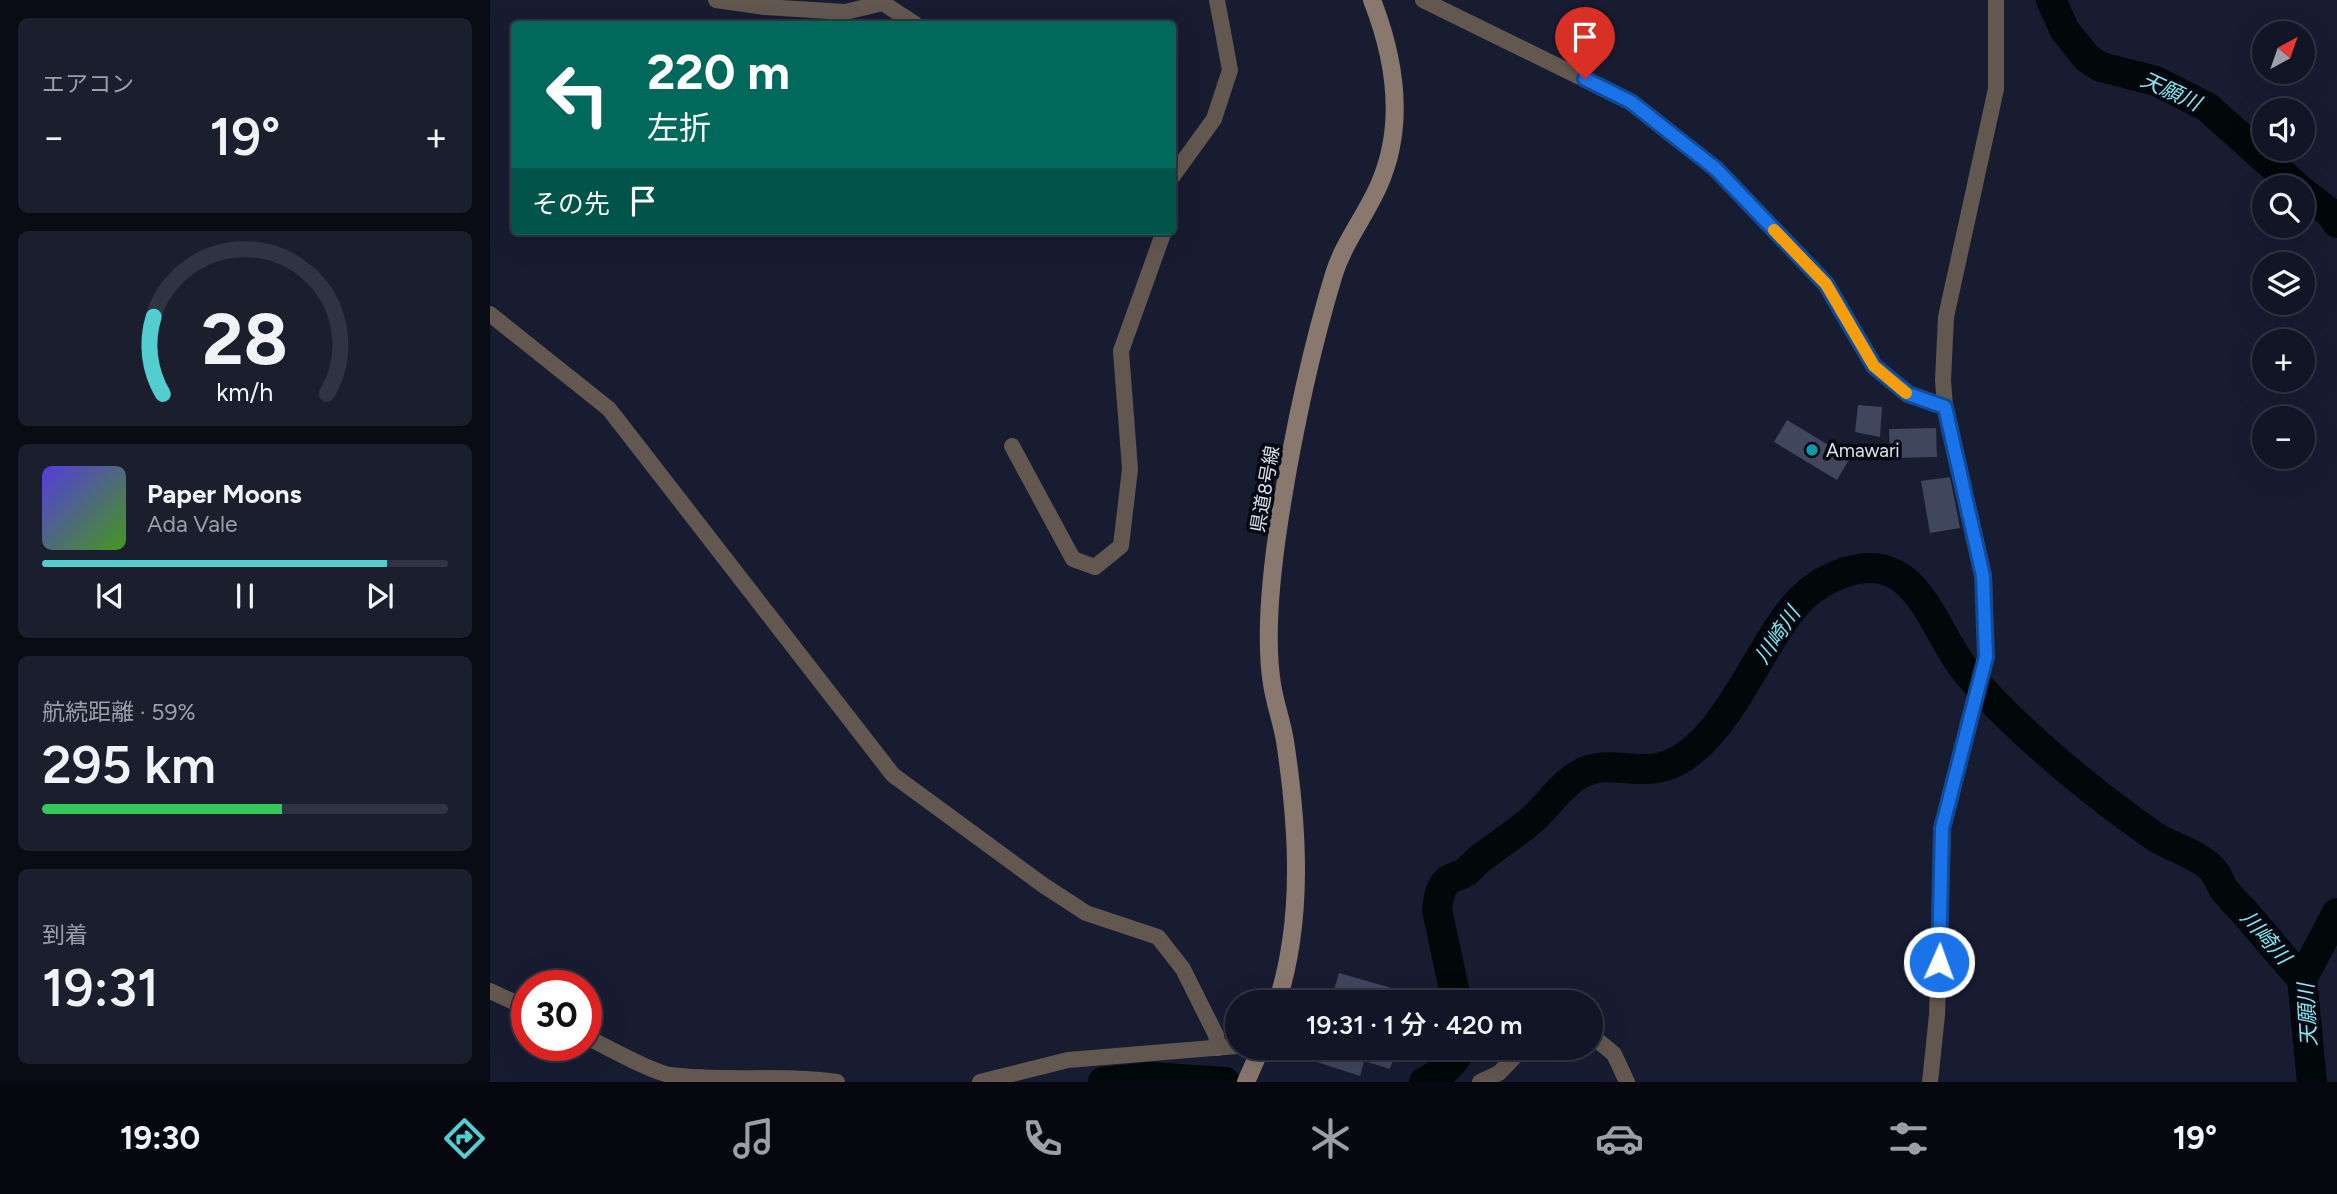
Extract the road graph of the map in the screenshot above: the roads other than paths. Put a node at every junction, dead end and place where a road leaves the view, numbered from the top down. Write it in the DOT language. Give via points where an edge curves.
graph roads {
  1 [pos="716,0"];
  2 [pos="1217,0"];
  3 [pos="1371,0"];
  4 [pos="1423,0"];
  5 [pos="1996,0"];
  6 [pos="910,21"];
  7 [pos="1176,171"];
  8 [pos="1163,235"];
  9 [pos="490,314"];
  10 [pos="1945,407"];
  11 [pos="1012,446"];
  12 [pos="1280,990"];
  13 [pos="490,991"];
  14 [pos="511,1001"];
  15 [pos="602,1045"];
  16 [pos="1603,1045"];
  17 [pos="1225,1047"];
  18 [pos="1218,1048"];
  19 [pos="1255,1060"];
  20 [pos="1511,1060"];
  21 [pos="837,1082"];
  22 [pos="980,1082"];
  23 [pos="1246,1082"];
  24 [pos="1480,1082"];
  25 [pos="1627,1082"];
  26 [pos="1930,1082"];
  1 -- 6 [label="street" via="845,12 883,3"];
  2 -- 7 [label="street" via="1230,71 1214,119"];
  3 -- 12 [label="main road, 県道8号線" via="1391,57 1394,135 1379,184 1336,269 1313,342 1280,516 1271,594 1272,683 1295,817 1292,933"];
  4 -- 10 [label="street" via="1631,102 1652,118 1716,169 1826,284 1874,366 1908,394"];
  5 -- 10 [label="street" via="1996,89 1946,317"];
  8 -- 11 [label="street" via="1121,351 1130,469 1121,546 1095,568 1073,559"];
  9 -- 18 [label="street" via="609,409 893,775 1086,913 1158,937 1183,969"];
  10 -- 26 [label="street" via="1983,576 1986,657 1942,828 1937,1015"];
  13 -- 14 [label="street"];
  15 -- 21 [label="street" via="667,1075"];
  16 -- 25 [label="street" via="1614,1055"];
  17 -- 18 [label="street"];
  18 -- 22 [label="street" via="1068,1060"];
  19 -- 23 [label="main road"];
  20 -- 24 [label="street" via="1499,1073"];
}
